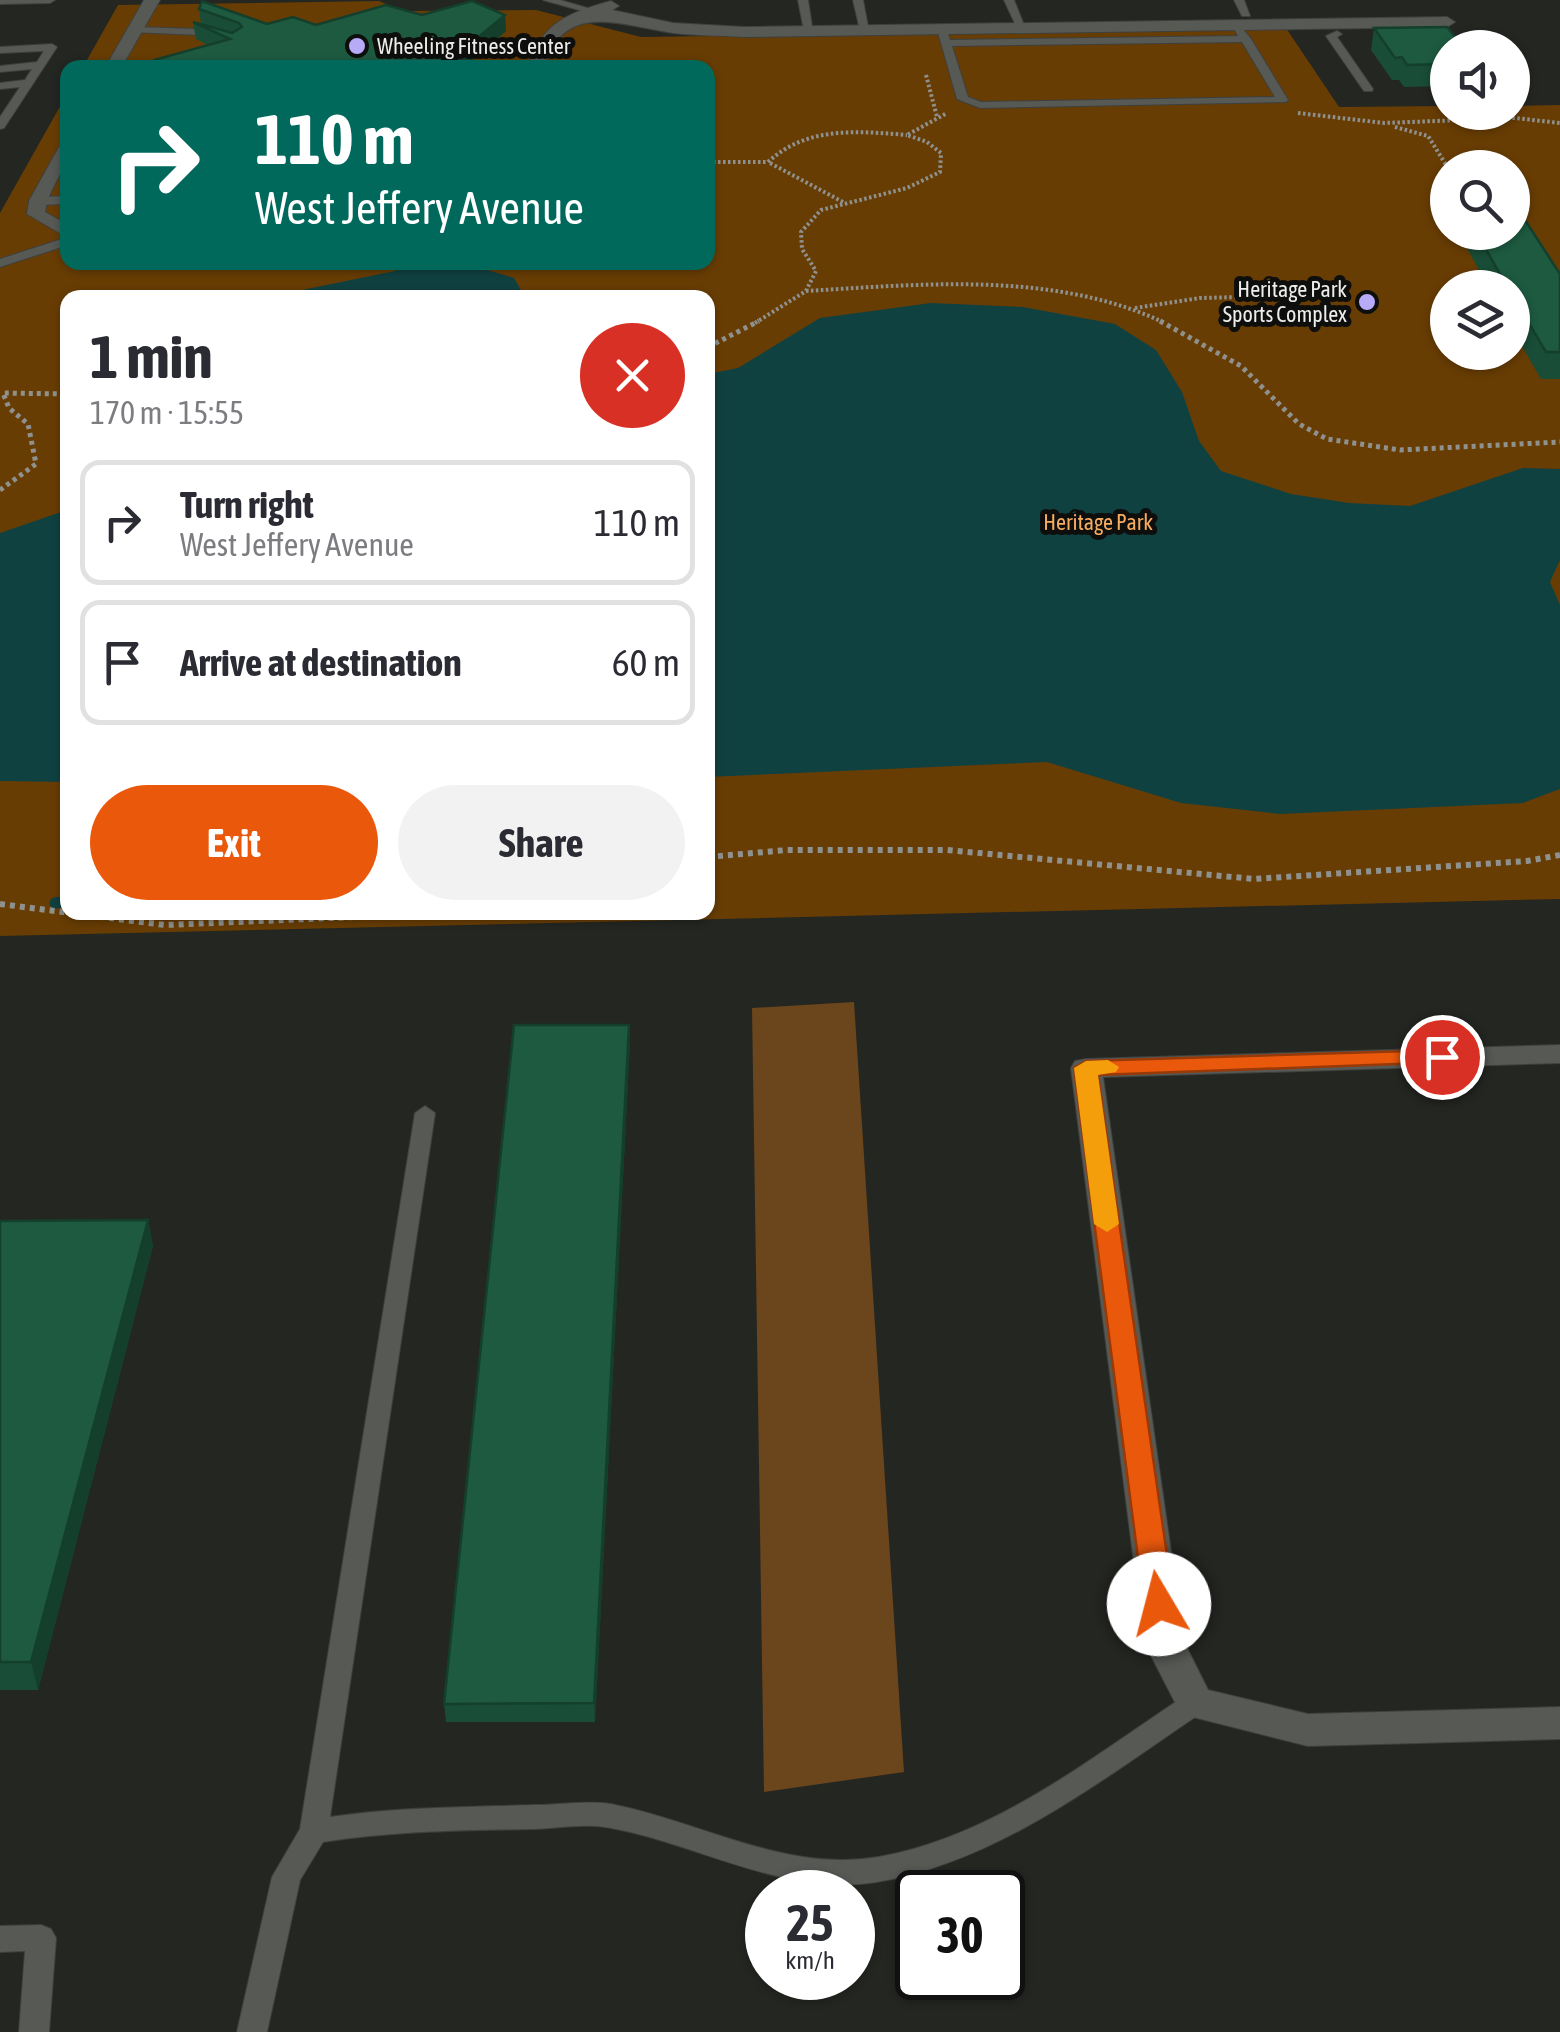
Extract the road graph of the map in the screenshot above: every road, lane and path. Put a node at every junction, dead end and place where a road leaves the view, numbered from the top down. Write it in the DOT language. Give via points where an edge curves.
graph roads {
  1 [pos="50,0"];
  2 [pos="152,0"];
  3 [pos="548,0"];
  4 [pos="638,0"];
  5 [pos="804,0"];
  6 [pos="858,0"];
  7 [pos="1009,0"];
  8 [pos="1239,0"];
  9 [pos="0,1"];
  10 [pos="1435,6"];
  11 [pos="592,11"];
  12 [pos="1243,26"];
  13 [pos="1022,28"];
  14 [pos="134,30"];
  15 [pos="865,30"];
  16 [pos="809,31"];
  17 [pos="1337,34"];
  18 [pos="944,36"];
  19 [pos="235,43"];
  20 [pos="0,50"];
  21 [pos="117,60"];
  22 [pos="538,60"];
  23 [pos="41,65"];
  24 [pos="0,69"];
  25 [pos="29,83"];
  26 [pos="0,86"];
  27 [pos="1368,90"];
  28 [pos="936,117"];
  29 [pos="1384,124"];
  30 [pos="0,126"];
  31 [pos="1437,130"];
  32 [pos="907,134"];
  33 [pos="1428,136"];
  34 [pos="1437,150"];
  35 [pos="60,161"];
  36 [pos="715,162"];
  37 [pos="768,162"];
  38 [pos="60,200"];
  39 [pos="38,201"];
  40 [pos="844,202"];
  41 [pos="60,231"];
  42 [pos="60,240"];
  43 [pos="0,263"];
  44 [pos="806,291"];
  45 [pos="1284,296"];
  46 [pos="1134,308"];
  47 [pos="715,344"];
  48 [pos="1,393"];
  49 [pos="60,394"];
  50 [pos="1560,442"];
  51 [pos="0,490"];
  52 [pos="1560,855"];
  53 [pos="715,856"];
  54 [pos="0,904"];
  55 [pos="60,912"];
  56 [pos="120,920"];
  57 [pos="292,920"];
  58 [pos="1560,1054"];
  59 [pos="426,1112"];
  60 [pos="1195,1704"];
  61 [pos="1560,1723"];
  62 [pos="314,1832"];
  63 [pos="0,1939"];
  64 [pos="34,2032"];
  65 [pos="252,2032"];
  1 -- 9 [label="lane"];
  2 -- 14 [label="street"];
  3 -- 11 [label="lane"];
  4 -- 11 [label="street"];
  5 -- 16 [label="lane"];
  6 -- 15 [label="lane"];
  7 -- 13 [label="lane"];
  8 -- 12 [label="lane"];
  10 -- 12 [label="street" via="1447,22"];
  11 -- 16 [label="street" via="673,28"];
  11 -- 22 [label="street" via="546,36"];
  12 -- 13 [label="street"];
  12 -- 18 [label="lane"];
  12 -- 18 [label="lane" via="1282,100 980,105 963,99"];
  13 -- 18 [label="street"];
  14 -- 19 [label="lane" via="199,32"];
  14 -- 21 [label="street"];
  15 -- 16 [label="street"];
  15 -- 18 [label="street"];
  17 -- 27 [label="lane" via="1330,36"];
  20 -- 23 [label="lane" via="52,48"];
  23 -- 24 [label="lane"];
  23 -- 25 [label="lane"];
  25 -- 26 [label="lane"];
  25 -- 30 [label="lane"];
  28 -- 32 [label="path"];
  29 -- 33 [label="path"];
  31 -- 33 [label="path"];
  32 -- 37 [label="path" via="803,138"];
  32 -- 40 [label="path" via="941,153 940,172 907,188"];
  33 -- 34 [label="path"];
  35 -- 39 [label="street"];
  36 -- 37 [label="path"];
  37 -- 40 [label="path"];
  38 -- 39 [label="lane"];
  39 -- 41 [label="street" via="36,214"];
  40 -- 44 [label="path" via="820,210 801,232 802,249 816,271"];
  42 -- 43 [label="lane"];
  44 -- 46 [label="path" via="1023,286"];
  44 -- 47 [label="path"];
  45 -- 46 [label="path"];
  46 -- 50 [label="path" via="1247,370 1302,430 1347,445"];
  48 -- 49 [label="path"];
  48 -- 51 [label="path" via="28,424 36,464"];
  52 -- 53 [label="path" via="1254,879 947,850"];
  54 -- 55 [label="path"];
  56 -- 57 [label="path" via="165,926"];
  58 -- 60 [label="street" via="1086,1068 1164,1642"];
  59 -- 62 [label="lane"];
  60 -- 61 [label="street" via="1308,1730"];
  60 -- 62 [label="lane" via="1044,1800 937,1856 871,1871 812,1868 612,1816 390,1821"];
  62 -- 65 [label="lane" via="286,1877"];
  63 -- 64 [label="lane" via="40,1938"];
}
